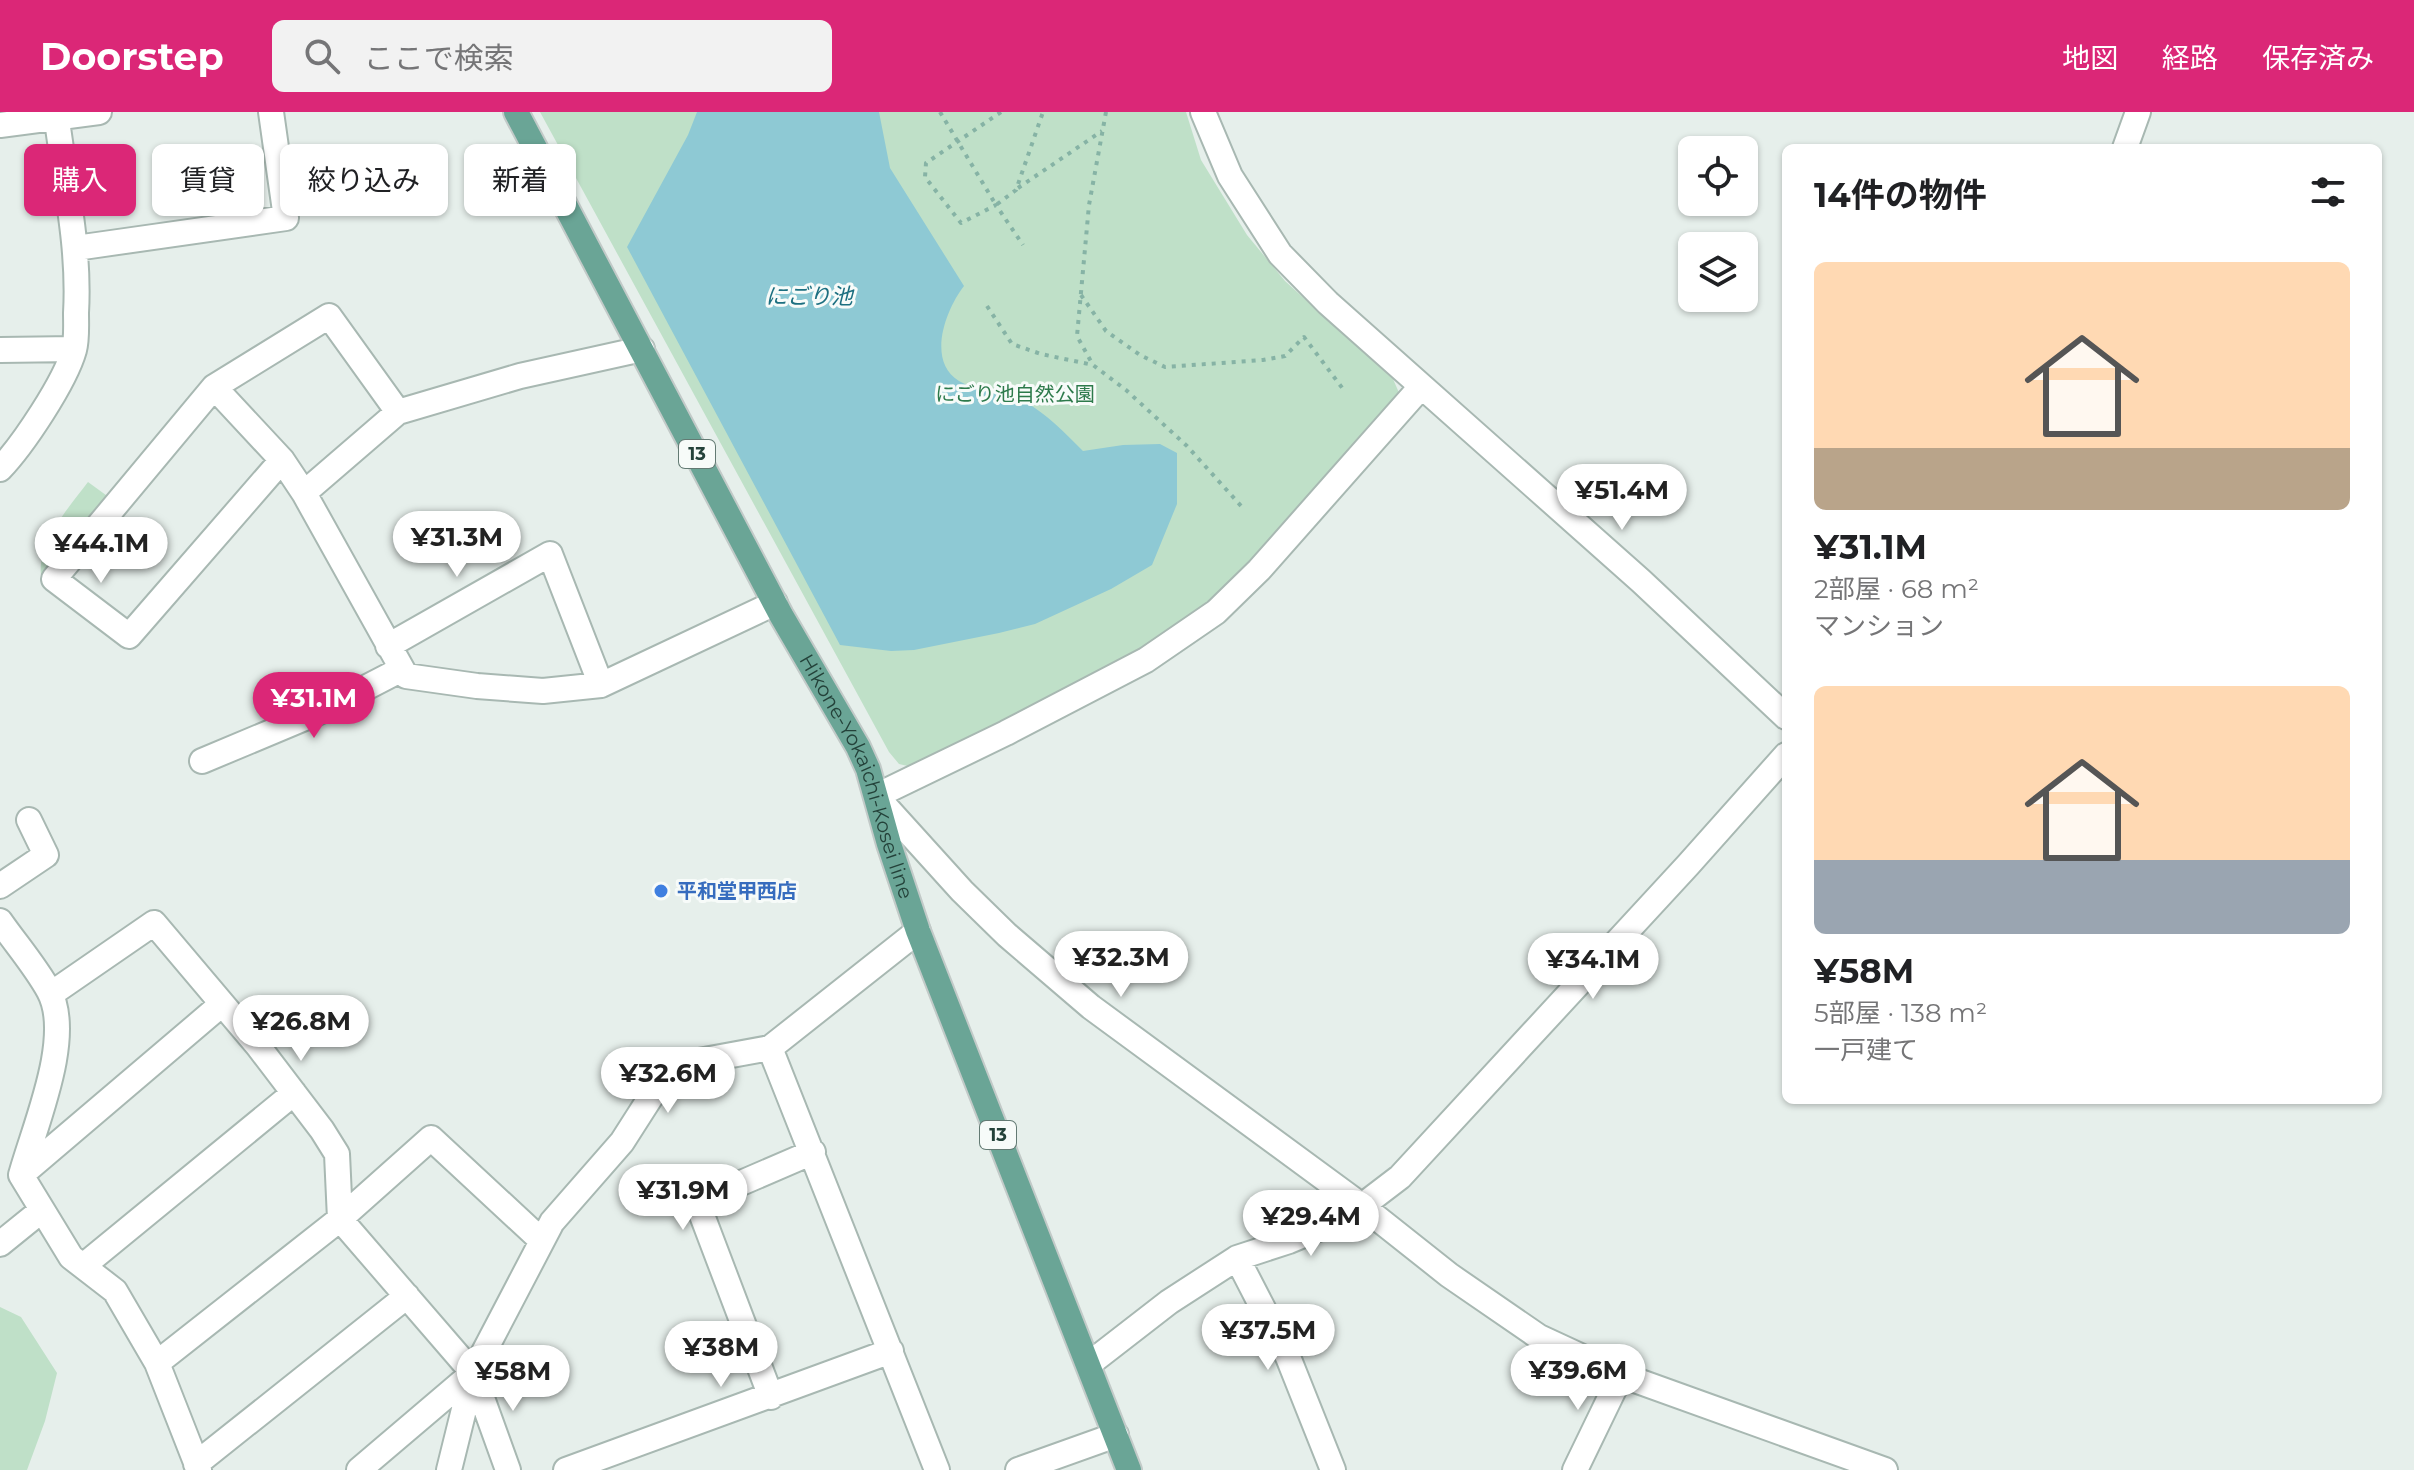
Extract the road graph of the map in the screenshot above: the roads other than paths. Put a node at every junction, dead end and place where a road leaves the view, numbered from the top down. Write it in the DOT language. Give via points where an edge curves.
graph roads {
  1 [pos="99,112"];
  2 [pos="271,112"];
  3 [pos="516,112"];
  4 [pos="1203,112"];
  5 [pos="2138,112"];
  6 [pos="56,115"];
  7 [pos="0,125"];
  8 [pos="2126,144"];
  9 [pos="76,248"];
  10 [pos="74,349"];
  11 [pos="642,349"];
  12 [pos="0,350"];
  13 [pos="214,387"];
  14 [pos="1420,388"];
  15 [pos="398,412"];
  16 [pos="282,460"];
  17 [pos="0,469"];
  18 [pos="304,493"];
  19 [pos="775,603"];
  20 [pos="388,646"];
  21 [pos="402,669"];
  22 [pos="601,685"];
  23 [pos="1782,713"];
  24 [pos="1782,759"];
  25 [pos="202,761"];
  26 [pos="876,796"];
  27 [pos="29,820"];
  28 [pos="0,886"];
  29 [pos="0,921"];
  30 [pos="918,931"];
  31 [pos="51,994"];
  32 [pos="222,1004"];
  33 [pos="770,1048"];
  34 [pos="294,1093"];
  35 [pos="813,1152"];
  36 [pos="21,1175"];
  37 [pos="1362,1206"];
  38 [pos="42,1210"];
  39 [pos="340,1219"];
  40 [pos="542,1241"];
  41 [pos="0,1244"];
  42 [pos="1237,1258"];
  43 [pos="83,1266"];
  44 [pos="407,1296"];
  45 [pos="891,1351"];
  46 [pos="157,1363"];
  47 [pos="1089,1364"];
  48 [pos="473,1373"];
  49 [pos="1621,1375"];
  50 [pos="771,1397"];
  51 [pos="1116,1435"];
  52 [pos="1858,1465"];
  53 [pos="197,1467"];
  54 [pos="359,1470"];
  55 [pos="449,1470"];
  56 [pos="508,1470"];
  57 [pos="566,1470"];
  58 [pos="937,1470"];
  59 [pos="1018,1470"];
  60 [pos="1129,1470"];
  61 [pos="1333,1470"];
  62 [pos="1575,1470"];
  63 [pos="1885,1470"];
  1 -- 6 [label="street"];
  2 -- 9 [label="street" via="286,218"];
  3 -- 11 [label="main road, Hikone-Yokaichi-Kosei line / 13"];
  4 -- 14 [label="street" via="1230,176 1280,254"];
  5 -- 8 [label="street"];
  6 -- 7 [label="street"];
  6 -- 9 [label="street"];
  9 -- 10 [label="street"];
  10 -- 12 [label="street"];
  10 -- 17 [label="street" via="55,389"];
  11 -- 15 [label="street" via="520,376"];
  11 -- 19 [label="main road, Hikone-Yokaichi-Kosei line / 13"];
  13 -- 15 [label="street" via="329,316"];
  13 -- 16 [label="street"];
  13 -- 16 [label="street" via="54,579 129,636"];
  14 -- 23 [label="street" via="1641,581"];
  14 -- 26 [label="street" via="1216,612 1146,660"];
  15 -- 18 [label="street"];
  16 -- 18 [label="street"];
  18 -- 20 [label="street"];
  19 -- 22 [label="street"];
  19 -- 26 [label="main road, Hikone-Yokaichi-Kosei line / 13" via="858,747"];
  20 -- 21 [label="street"];
  20 -- 22 [label="street" via="550,554"];
  21 -- 22 [label="street" via="406,676 477,686 543,691"];
  21 -- 25 [label="street" via="319,712"];
  24 -- 37 [label="street" via="1400,1177"];
  26 -- 30 [label="main road, Hikone-Yokaichi-Kosei line / 13"];
  26 -- 37 [label="street" via="962,891 1091,1007"];
  27 -- 28 [label="street" via="46,855"];
  29 -- 31 [label="street"];
  30 -- 33 [label="street"];
  30 -- 47 [label="main road, Hikone-Yokaichi-Kosei line / 13"];
  31 -- 32 [label="street" via="154,923"];
  31 -- 36 [label="street" via="59,1031 53,1069"];
  32 -- 34 [label="street"];
  32 -- 36 [label="street"];
  33 -- 35 [label="street"];
  33 -- 40 [label="street" via="688,1063 668,1073 622,1142 552,1222"];
  34 -- 39 [label="street" via="337,1154"];
  34 -- 43 [label="street"];
  35 -- 45 [label="street"];
  35 -- 50 [label="street" via="697,1202"];
  36 -- 38 [label="street"];
  37 -- 42 [label="street" via="1304,1235"];
  37 -- 49 [label="street" via="1539,1337"];
  38 -- 41 [label="street"];
  38 -- 43 [label="street" via="71,1257"];
  39 -- 40 [label="street" via="431,1138"];
  39 -- 44 [label="street"];
  39 -- 46 [label="street"];
  40 -- 48 [label="street"];
  42 -- 47 [label="street"];
  42 -- 61 [label="street" via="1288,1357"];
  43 -- 46 [label="street" via="115,1291"];
  44 -- 48 [label="street"];
  44 -- 53 [label="street"];
  45 -- 50 [label="street"];
  45 -- 58 [label="street"];
  46 -- 53 [label="street"];
  47 -- 51 [label="main road, Hikone-Yokaichi-Kosei line / 13"];
  48 -- 54 [label="street"];
  48 -- 55 [label="street"];
  48 -- 56 [label="street"];
  49 -- 52 [label="street"];
  49 -- 62 [label="street"];
  50 -- 57 [label="street"];
  51 -- 59 [label="street"];
  51 -- 60 [label="main road, Hikone-Yokaichi-Kosei line / 13"];
  52 -- 63 [label="street"];
}
